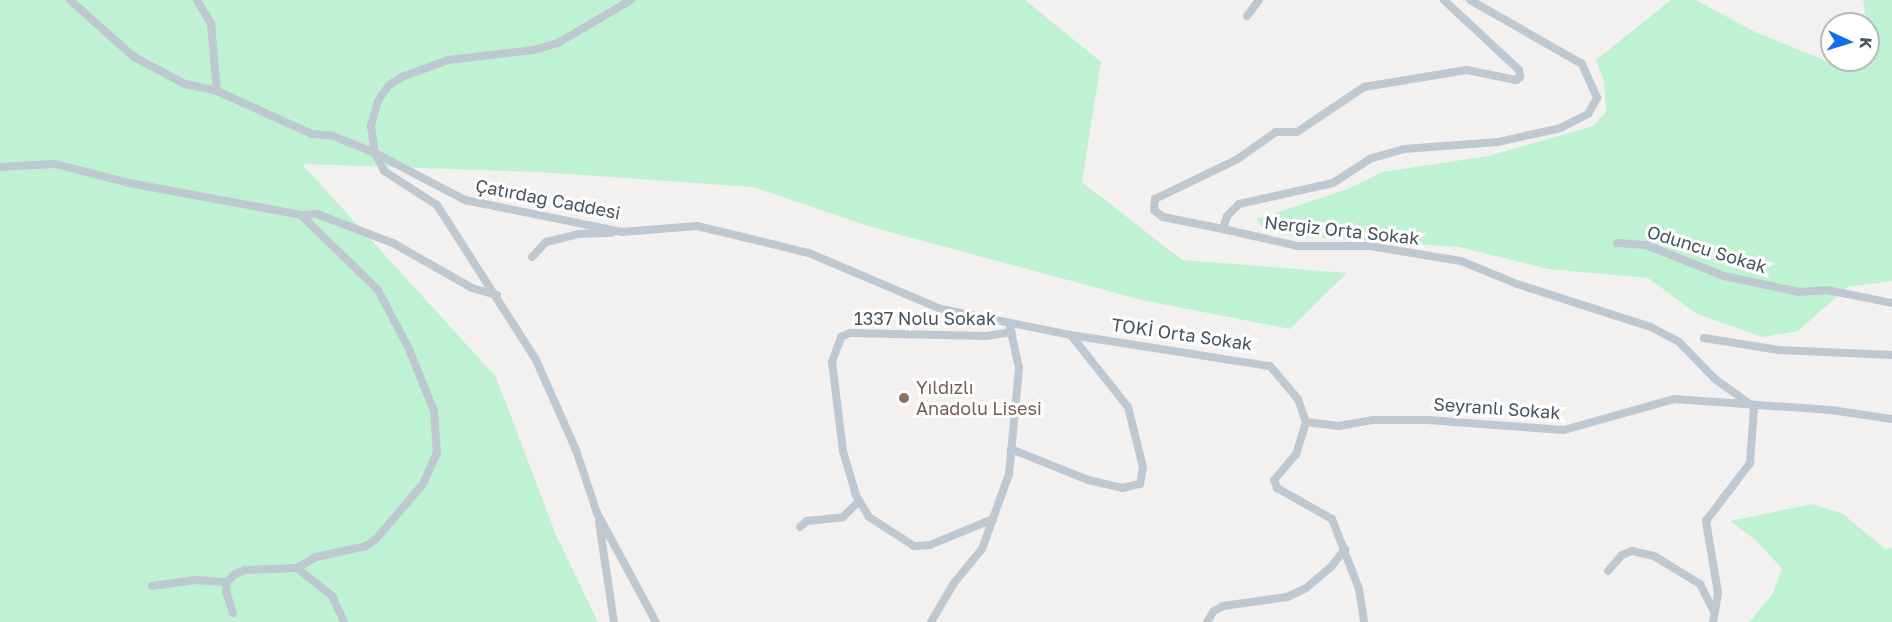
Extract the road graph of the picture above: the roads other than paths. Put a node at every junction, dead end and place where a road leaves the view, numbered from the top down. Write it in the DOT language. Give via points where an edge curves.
graph roads {
  1 [pos="70,0"];
  2 [pos="197,0"];
  3 [pos="631,0"];
  4 [pos="1259,0"];
  5 [pos="1444,0"];
  6 [pos="1470,0"];
  7 [pos="1248,16"];
  8 [pos="218,91"];
  9 [pos="375,153"];
  10 [pos="0,167"];
  11 [pos="301,215"];
  12 [pos="1223,229"];
  13 [pos="622,231"];
  14 [pos="1617,243"];
  15 [pos="532,257"];
  16 [pos="497,295"];
  17 [pos="1892,303"];
  18 [pos="1008,321"];
  19 [pos="1012,332"];
  20 [pos="1071,335"];
  21 [pos="1704,338"];
  22 [pos="1892,355"];
  23 [pos="1755,406"];
  24 [pos="1892,419"];
  25 [pos="1306,422"];
  26 [pos="1011,449"];
  27 [pos="859,501"];
  28 [pos="597,513"];
  29 [pos="993,519"];
  30 [pos="800,527"];
  31 [pos="1344,549"];
  32 [pos="297,568"];
  33 [pos="1608,571"];
  34 [pos="227,582"];
  35 [pos="152,586"];
  36 [pos="1714,612"];
  37 [pos="233,613"];
  38 [pos="344,622"];
  39 [pos="615,622"];
  40 [pos="656,622"];
  41 [pos="931,622"];
  42 [pos="1207,622"];
  43 [pos="1365,622"];
  44 [pos="1713,622"];
  1 -- 8 [label="street, Çatırdağ Caddesi" via="134,57 185,84"];
  2 -- 8 [label="street" via="210,23"];
  3 -- 9 [label="street" via="558,43 534,50 448,60 402,77 389,85 378,101 371,126"];
  4 -- 7 [label="street"];
  5 -- 12 [label="street" via="1518,69 1520,76 1516,80 1467,70 1364,87 1297,132 1276,132 1236,160 1155,199 1154,210 1162,217"];
  6 -- 12 [label="street, Nergiz Orta Sokak" via="1582,64 1597,98 1588,114 1561,129 1498,142 1404,148 1333,183 1239,204 1227,216"];
  8 -- 9 [label="street, Çatırdağ Caddesi" via="312,134 333,136"];
  9 -- 13 [label="street, Çatırdağ Caddesi" via="465,200"];
  9 -- 16 [label="street" via="384,171 437,206"];
  10 -- 11 [label="street" via="55,164 129,183"];
  11 -- 16 [label="street" via="317,214 393,243 472,288"];
  11 -- 32 [label="street" via="378,290 413,359 434,411 438,434 432,472 376,539 366,546 316,556"];
  12 -- 23 [label="street, Nergiz Orta Sokak" via="1297,246 1370,246 1461,261 1517,284 1652,327 1679,342 1715,380"];
  13 -- 15 [label="street" via="546,242"];
  13 -- 18 [label="street, Çatırdağ Caddesi" via="697,226 809,253 941,309"];
  14 -- 17 [label="street, Oduncu Sokak" via="1646,245 1724,276 1799,292 1827,290"];
  16 -- 28 [label="street" via="536,360 576,450"];
  18 -- 19 [label="street"];
  18 -- 20 [label="street, TOKİ Orta Sokak"];
  19 -- 26 [label="street" via="1019,368"];
  19 -- 27 [label="street, 1337 Nolu Sokak" via="986,336 850,333 840,337 832,362 839,425"];
  20 -- 25 [label="street, TOKİ Orta Sokak" via="1257,361 1270,366 1298,399"];
  20 -- 26 [label="street" via="1128,407 1143,467 1140,484 1122,488 1088,480"];
  21 -- 22 [label="street" via="1779,350"];
  23 -- 24 [label="street" via="1831,410"];
  23 -- 25 [label="street, Seyranlı Sokak" via="1674,399 1564,430 1427,420 1373,420 1339,426"];
  23 -- 36 [label="street" via="1750,463 1706,521 1719,593"];
  25 -- 31 [label="street" via="1296,454 1274,480 1277,488 1332,519"];
  26 -- 29 [label="street" via="1009,474"];
  27 -- 29 [label="street, 1337 Nolu Sokak" via="869,518 914,546 930,545"];
  27 -- 30 [label="street" via="843,518 807,521"];
  28 -- 39 [label="street"];
  28 -- 40 [label="street"];
  29 -- 41 [label="street" via="982,549 954,583"];
  31 -- 42 [label="street" via="1331,567 1306,588 1287,597 1223,606"];
  31 -- 43 [label="street" via="1359,589"];
  32 -- 34 [label="street" via="245,570"];
  32 -- 38 [label="street" via="332,596"];
  33 -- 36 [label="street" via="1622,555 1632,551 1654,556 1700,584"];
  34 -- 35 [label="street" via="196,580"];
  34 -- 37 [label="street" via="226,603"];
  36 -- 44 [label="street"];
}
